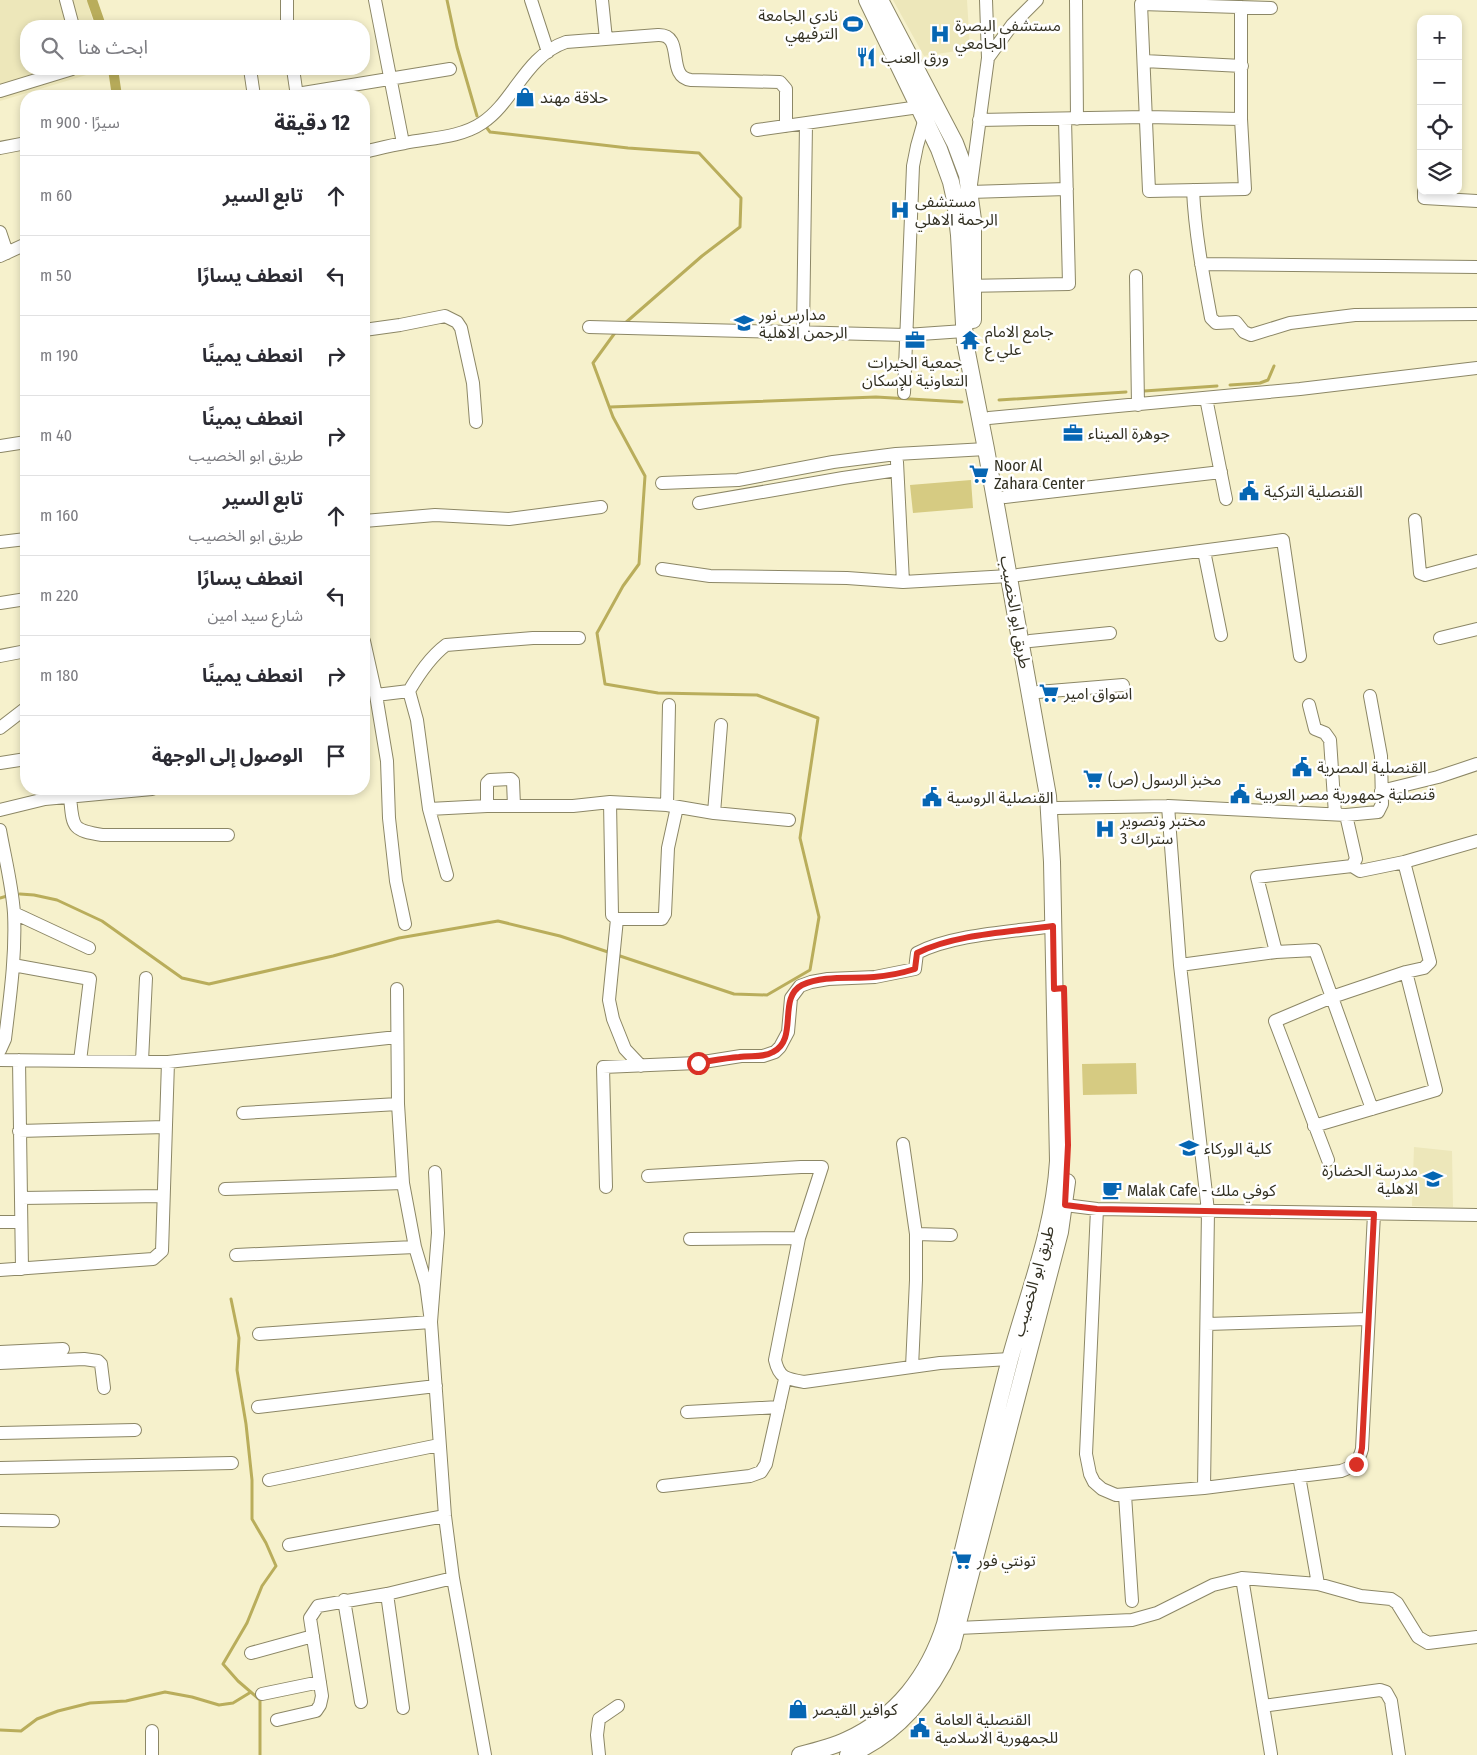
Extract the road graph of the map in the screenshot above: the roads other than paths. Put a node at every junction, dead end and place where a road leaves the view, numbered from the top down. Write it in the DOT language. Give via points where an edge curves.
graph roads {
  1 [pos="66,0"];
  2 [pos="287,0"];
  3 [pos="375,0"];
  4 [pos="532,0"];
  5 [pos="602,0"];
  6 [pos="986,0"];
  7 [pos="1038,0"];
  8 [pos="1076,0"];
  9 [pos="875,3"];
  10 [pos="1242,7"];
  11 [pos="1271,8"];
  12 [pos="71,20"];
  13 [pos="287,20"];
  14 [pos="606,40"];
  15 [pos="548,52"];
  16 [pos="988,58"];
  17 [pos="1144,61"];
  18 [pos="1242,66"];
  19 [pos="450,69"];
  20 [pos="52,75"];
  21 [pos="251,75"];
  22 [pos="294,75"];
  23 [pos="391,79"];
  24 [pos="253,90"];
  25 [pos="296,90"];
  26 [pos="326,90"];
  27 [pos="0,91"];
  28 [pos="922,112"];
  29 [pos="1147,117"];
  30 [pos="1071,119"];
  31 [pos="1241,119"];
  32 [pos="979,120"];
  33 [pos="806,124"];
  34 [pos="786,126"];
  35 [pos="757,130"];
  36 [pos="403,143"];
  37 [pos="20,144"];
  38 [pos="0,148"];
  39 [pos="370,151"];
  40 [pos="1067,189"];
  41 [pos="1193,190"];
  42 [pos="970,192"];
  43 [pos="1424,195"];
  44 [pos="1477,201"];
  45 [pos="0,232"];
  46 [pos="20,247"];
  47 [pos="4,254"];
  48 [pos="1201,264"];
  49 [pos="1477,267"];
  50 [pos="1136,276"];
  51 [pos="968,286"];
  52 [pos="1477,314"];
  53 [pos="589,327"];
  54 [pos="370,329"];
  55 [pos="802,332"];
  56 [pos="964,332"];
  57 [pos="906,335"];
  58 [pos="1477,368"];
  59 [pos="904,393"];
  60 [pos="1206,398"];
  61 [pos="1138,405"];
  62 [pos="989,418"];
  63 [pos="476,422"];
  64 [pos="20,443"];
  65 [pos="0,446"];
  66 [pos="986,449"];
  67 [pos="896,454"];
  68 [pos="897,470"];
  69 [pos="1221,472"];
  70 [pos="662,483"];
  71 [pos="1005,497"];
  72 [pos="1226,499"];
  73 [pos="699,504"];
  74 [pos="601,507"];
  75 [pos="370,520"];
  76 [pos="1415,520"];
  77 [pos="20,539"];
  78 [pos="0,542"];
  79 [pos="1204,551"];
  80 [pos="1477,561"];
  81 [pos="662,569"];
  82 [pos="1014,576"];
  83 [pos="903,582"];
  84 [pos="20,600"];
  85 [pos="0,603"];
  86 [pos="1477,629"];
  87 [pos="1110,633"];
  88 [pos="1221,635"];
  89 [pos="579,638"];
  90 [pos="1440,638"];
  91 [pos="1030,640"];
  92 [pos="20,652"];
  93 [pos="0,656"];
  94 [pos="1300,656"];
  95 [pos="370,668"];
  96 [pos="1123,685"];
  97 [pos="409,691"];
  98 [pos="1038,692"];
  99 [pos="376,695"];
  100 [pos="1370,696"];
  101 [pos="669,705"];
  102 [pos="1308,705"];
  103 [pos="20,713"];
  104 [pos="721,725"];
  105 [pos="0,728"];
  106 [pos="20,760"];
  107 [pos="0,763"];
  108 [pos="1477,764"];
  109 [pos="1381,791"];
  110 [pos="90,795"];
  111 [pos="70,797"];
  112 [pos="610,802"];
  113 [pos="487,806"];
  114 [pos="514,806"];
  115 [pos="672,806"];
  116 [pos="1168,806"];
  117 [pos="429,808"];
  118 [pos="1057,808"];
  119 [pos="0,810"];
  120 [pos="714,812"];
  121 [pos="1340,815"];
  122 [pos="789,820"];
  123 [pos="0,830"];
  124 [pos="228,835"];
  125 [pos="1477,841"];
  126 [pos="1404,862"];
  127 [pos="1352,866"];
  128 [pos="448,875"];
  129 [pos="5,882"];
  130 [pos="14,913"];
  131 [pos="617,919"];
  132 [pos="404,924"];
  133 [pos="1053,926"];
  134 [pos="89,948"];
  135 [pos="1276,952"];
  136 [pos="13,965"];
  137 [pos="1180,965"];
  138 [pos="1406,972"];
  139 [pos="146,978"];
  140 [pos="397,989"];
  141 [pos="1059,989"];
  142 [pos="1332,997"];
  143 [pos="397,1037"];
  144 [pos="2,1043"];
  145 [pos="0,1060"];
  146 [pos="19,1060"];
  147 [pos="80,1061"];
  148 [pos="142,1061"];
  149 [pos="168,1062"];
  150 [pos="641,1066"];
  151 [pos="398,1104"];
  152 [pos="1372,1109"];
  153 [pos="244,1113"];
  154 [pos="1314,1126"];
  155 [pos="165,1127"];
  156 [pos="19,1131"];
  157 [pos="903,1144"];
  158 [pos="1328,1160"];
  159 [pos="435,1172"];
  160 [pos="648,1176"];
  161 [pos="403,1183"];
  162 [pos="225,1188"];
  163 [pos="606,1188"];
  164 [pos="163,1196"];
  165 [pos="20,1198"];
  166 [pos="1065,1205"];
  167 [pos="1097,1209"];
  168 [pos="1208,1211"];
  169 [pos="1374,1214"];
  170 [pos="1477,1215"];
  171 [pos="0,1222"];
  172 [pos="21,1222"];
  173 [pos="916,1234"];
  174 [pos="951,1235"];
  175 [pos="799,1238"];
  176 [pos="690,1239"];
  177 [pos="416,1247"];
  178 [pos="236,1255"];
  179 [pos="22,1269"];
  180 [pos="0,1270"];
  181 [pos="1368,1319"];
  182 [pos="431,1322"];
  183 [pos="1206,1324"];
  184 [pos="259,1334"];
  185 [pos="63,1349"];
  186 [pos="0,1352"];
  187 [pos="1010,1359"];
  188 [pos="0,1363"];
  189 [pos="912,1367"];
  190 [pos="786,1379"];
  191 [pos="436,1386"];
  192 [pos="104,1388"];
  193 [pos="258,1407"];
  194 [pos="779,1407"];
  195 [pos="687,1412"];
  196 [pos="1000,1429"];
  197 [pos="135,1430"];
  198 [pos="0,1432"];
  199 [pos="439,1445"];
  200 [pos="232,1463"];
  201 [pos="0,1468"];
  202 [pos="1299,1476"];
  203 [pos="270,1480"];
  204 [pos="663,1486"];
  205 [pos="1204,1488"];
  206 [pos="1125,1495"];
  207 [pos="445,1516"];
  208 [pos="0,1520"];
  209 [pos="53,1521"];
  210 [pos="289,1545"];
  211 [pos="453,1578"];
  212 [pos="1242,1578"];
  213 [pos="1318,1584"];
  214 [pos="387,1594"];
  215 [pos="344,1600"];
  216 [pos="1132,1601"];
  217 [pos="958,1628"];
  218 [pos="313,1636"];
  219 [pos="1477,1637"];
  220 [pos="251,1653"];
  221 [pos="320,1682"];
  222 [pos="262,1694"];
  223 [pos="361,1702"];
  224 [pos="618,1706"];
  225 [pos="1263,1706"];
  226 [pos="403,1708"];
  227 [pos="277,1720"];
  228 [pos="152,1731"];
  229 [pos="1271,1754"];
  230 [pos="152,1755"];
  231 [pos="485,1755"];
  232 [pos="599,1755"];
  233 [pos="800,1755"];
  234 [pos="848,1755"];
  235 [pos="1399,1755"];
  1 -- 12 [label="street"];
  2 -- 13 [label="street"];
  3 -- 23 [label="street"];
  4 -- 15 [label="street"];
  5 -- 14 [label="street"];
  6 -- 16 [label="street"];
  7 -- 16 [label="street" via="1012,24"];
  8 -- 30 [label="street"];
  9 -- 28 [label="main road, طريق ابو الخصيب"];
  9 -- 42 [label="main road, طريق ابو الخصيب" via="955,143"];
  10 -- 11 [label="street"];
  10 -- 17 [label="street" via="1141,4"];
  10 -- 18 [label="street"];
  14 -- 15 [label="street" via="566,42"];
  14 -- 34 [label="street" via="666,36 673,46 678,73 688,80 780,82 786,89"];
  15 -- 36 [label="street" via="481,124 446,136"];
  16 -- 32 [label="street"];
  17 -- 18 [label="street"];
  17 -- 29 [label="street"];
  18 -- 31 [label="street"];
  19 -- 23 [label="street"];
  20 -- 27 [label="street"];
  21 -- 24 [label="street"];
  22 -- 25 [label="street"];
  23 -- 26 [label="street"];
  23 -- 36 [label="street"];
  28 -- 33 [label="street"];
  28 -- 51 [label="main road, طريق ابو الخصيب" via="943,157 953,191"];
  28 -- 57 [label="street" via="913,166"];
  29 -- 30 [label="street"];
  29 -- 31 [label="street"];
  29 -- 41 [label="street" via="1150,191"];
  30 -- 32 [label="street"];
  30 -- 40 [label="street"];
  31 -- 41 [label="street" via="1245,189"];
  32 -- 42 [label="street"];
  33 -- 34 [label="street"];
  33 -- 55 [label="street"];
  34 -- 35 [label="street"];
  36 -- 39 [label="street"];
  37 -- 38 [label="street"];
  40 -- 42 [label="street"];
  40 -- 51 [label="street" via="1069,284"];
  41 -- 48 [label="street" via="1194,223"];
  42 -- 51 [label="main road, طريق ابو الخصيب" via="973,220"];
  43 -- 44 [label="street" via="1424,198"];
  45 -- 47 [label="street"];
  46 -- 47 [label="street"];
  48 -- 49 [label="street"];
  48 -- 52 [label="street" via="1212,320 1218,324 1236,322 1250,335 1290,323 1355,315"];
  50 -- 61 [label="street"];
  51 -- 56 [label="main road, طريق ابو الخصيب"];
  51 -- 62 [label="main road, طريق ابو الخصيب"];
  53 -- 55 [label="street"];
  54 -- 63 [label="street" via="445,316 457,322 462,328 473,383"];
  55 -- 57 [label="street"];
  56 -- 57 [label="street"];
  56 -- 66 [label="main road, طريق ابو الخصيب"];
  57 -- 59 [label="street"];
  58 -- 60 [label="street"];
  60 -- 61 [label="street"];
  60 -- 69 [label="street"];
  61 -- 62 [label="street"];
  62 -- 71 [label="main road, طريق ابو الخصيب"];
  64 -- 65 [label="street"];
  66 -- 67 [label="street"];
  66 -- 82 [label="main road, طريق ابو الخصيب"];
  67 -- 68 [label="street"];
  67 -- 70 [label="street" via="738,480"];
  68 -- 73 [label="street"];
  68 -- 83 [label="street"];
  69 -- 71 [label="street"];
  69 -- 72 [label="street"];
  71 -- 82 [label="main road, طريق ابو الخصيب"];
  74 -- 75 [label="street" via="509,520 435,515"];
  76 -- 80 [label="street" via="1420,573 1424,575"];
  77 -- 78 [label="street"];
  79 -- 82 [label="street"];
  79 -- 88 [label="street"];
  79 -- 94 [label="street" via="1283,540"];
  81 -- 83 [label="street" via="710,576"];
  82 -- 83 [label="street"];
  82 -- 91 [label="main road, طريق ابو الخصيب"];
  82 -- 133 [label="main road, طريق ابو الخصيب" via="1048,796"];
  84 -- 85 [label="street"];
  86 -- 90 [label="street"];
  87 -- 91 [label="street"];
  89 -- 97 [label="street" via="446,645 421,672"];
  91 -- 98 [label="main road, طريق ابو الخصيب"];
  92 -- 93 [label="street"];
  95 -- 99 [label="street"];
  96 -- 98 [label="street"];
  97 -- 99 [label="street"];
  97 -- 117 [label="street" via="417,720"];
  98 -- 118 [label="main road, طريق ابو الخصيب"];
  99 -- 132 [label="street" via="386,760 396,881"];
  100 -- 109 [label="street" via="1381,756"];
  101 -- 115 [label="street"];
  102 -- 121 [label="street" via="1314,729 1325,733 1330,740"];
  103 -- 105 [label="street"];
  104 -- 120 [label="street"];
  106 -- 107 [label="street"];
  108 -- 109 [label="street"];
  109 -- 121 [label="street" via="1382,804 1378,812"];
  110 -- 111 [label="street"];
  111 -- 119 [label="street"];
  111 -- 124 [label="street" via="73,823 84,832"];
  112 -- 114 [label="street"];
  112 -- 115 [label="street"];
  112 -- 131 [label="street" via="612,915"];
  113 -- 114 [label="street"];
  113 -- 114 [label="street" via="487,783 511,779"];
  113 -- 117 [label="street"];
  115 -- 120 [label="street"];
  115 -- 131 [label="street" via="665,914 662,919"];
  116 -- 118 [label="street"];
  116 -- 121 [label="street"];
  116 -- 137 [label="street"];
  117 -- 128 [label="street"];
  118 -- 141 [label="main road, طريق ابو الخصيب" via="1060,846"];
  120 -- 122 [label="street"];
  121 -- 127 [label="street" via="1356,859"];
  123 -- 129 [label="street"];
  125 -- 126 [label="street"];
  126 -- 127 [label="street" via="1360,872"];
  126 -- 138 [label="street" via="1430,962 1424,968"];
  127 -- 135 [label="street" via="1258,877"];
  129 -- 130 [label="street"];
  130 -- 134 [label="street"];
  130 -- 136 [label="street"];
  131 -- 150 [label="street" via="609,1000 612,1019 624,1049"];
  133 -- 141 [label="main road, طريق ابو الخصيب"];
  133 -- 150 [label="street" via="929,947 917,953 915,969 897,974 828,979 800,986 791,998 788,1032 780,1047 764,1056"];
  135 -- 137 [label="street"];
  135 -- 142 [label="street" via="1315,950"];
  136 -- 144 [label="street"];
  136 -- 147 [label="street" via="90,979"];
  137 -- 168 [label="street"];
  138 -- 142 [label="street"];
  138 -- 152 [label="street" via="1436,1090"];
  139 -- 148 [label="street"];
  140 -- 143 [label="street"];
  141 -- 166 [label="main road, طريق ابو الخصيب" via="1068,1145"];
  141 -- 187 [label="main road, طريق ابو الخصيب" via="1055,1193 1045,1240"];
  142 -- 152 [label="street"];
  142 -- 154 [label="street" via="1275,1021"];
  143 -- 149 [label="street"];
  143 -- 151 [label="street"];
  145 -- 146 [label="street"];
  146 -- 147 [label="street"];
  146 -- 156 [label="street"];
  147 -- 148 [label="street"];
  148 -- 149 [label="street"];
  149 -- 155 [label="street"];
  150 -- 163 [label="street" via="603,1068"];
  151 -- 153 [label="street"];
  151 -- 161 [label="street"];
  152 -- 154 [label="street"];
  154 -- 158 [label="street"];
  155 -- 156 [label="street"];
  155 -- 164 [label="street"];
  156 -- 165 [label="street"];
  157 -- 173 [label="street"];
  159 -- 182 [label="street" via="438,1233"];
  160 -- 175 [label="street" via="822,1167"];
  161 -- 162 [label="street"];
  161 -- 177 [label="street"];
  164 -- 165 [label="street"];
  164 -- 179 [label="street" via="162,1252 153,1259"];
  165 -- 172 [label="street"];
  166 -- 167 [label="street"];
  166 -- 196 [label="main road, طريق ابو الخصيب" via="1060,1232"];
  167 -- 168 [label="street"];
  167 -- 206 [label="street" via="1086,1454 1094,1482 1108,1493"];
  168 -- 169 [label="street"];
  168 -- 183 [label="street"];
  169 -- 170 [label="street"];
  169 -- 181 [label="street"];
  171 -- 172 [label="street"];
  172 -- 179 [label="street"];
  173 -- 174 [label="street"];
  173 -- 189 [label="street"];
  175 -- 176 [label="street"];
  175 -- 190 [label="street" via="774,1360"];
  177 -- 178 [label="street"];
  177 -- 182 [label="street" via="426,1284"];
  179 -- 180 [label="street"];
  181 -- 183 [label="street"];
  181 -- 202 [label="street" via="1360,1457 1349,1469"];
  182 -- 184 [label="street"];
  182 -- 191 [label="street"];
  183 -- 205 [label="street"];
  185 -- 186 [label="street"];
  187 -- 189 [label="street"];
  187 -- 196 [label="main road, طريق ابو الخصيب"];
  188 -- 192 [label="street" via="98,1361"];
  189 -- 190 [label="street" via="804,1382"];
  190 -- 194 [label="street"];
  191 -- 193 [label="street"];
  191 -- 199 [label="street"];
  194 -- 195 [label="street"];
  194 -- 204 [label="street" via="766,1464 761,1472"];
  196 -- 217 [label="main road, طريق ابو الخصيب"];
  196 -- 233 [label="main road, طريق ابو الخصيب" via="945,1624 924,1672 903,1700 877,1723 846,1740"];
  197 -- 198 [label="street"];
  199 -- 203 [label="street"];
  199 -- 207 [label="street"];
  200 -- 201 [label="street"];
  202 -- 205 [label="street"];
  202 -- 213 [label="street"];
  205 -- 206 [label="street"];
  206 -- 216 [label="street"];
  207 -- 210 [label="street"];
  207 -- 211 [label="street"];
  208 -- 209 [label="street"];
  211 -- 214 [label="street"];
  211 -- 231 [label="street"];
  212 -- 213 [label="street"];
  212 -- 217 [label="street" via="1213,1585 1138,1619"];
  212 -- 225 [label="street"];
  213 -- 219 [label="street" via="1361,1596 1391,1599 1397,1603 1418,1637 1428,1643"];
  214 -- 215 [label="street"];
  214 -- 226 [label="street"];
  215 -- 218 [label="street" via="318,1606 310,1618"];
  215 -- 223 [label="street"];
  217 -- 234 [label="main road, طريق ابو الخصيب" via="935,1680 912,1710 884,1734"];
  218 -- 220 [label="street"];
  218 -- 221 [label="street"];
  221 -- 222 [label="street"];
  221 -- 227 [label="street" via="322,1696 316,1711"];
  224 -- 232 [label="street" via="599,1719"];
  225 -- 229 [label="street"];
  225 -- 235 [label="street" via="1380,1690 1386,1692 1391,1701"];
  228 -- 230 [label="street"];
}
